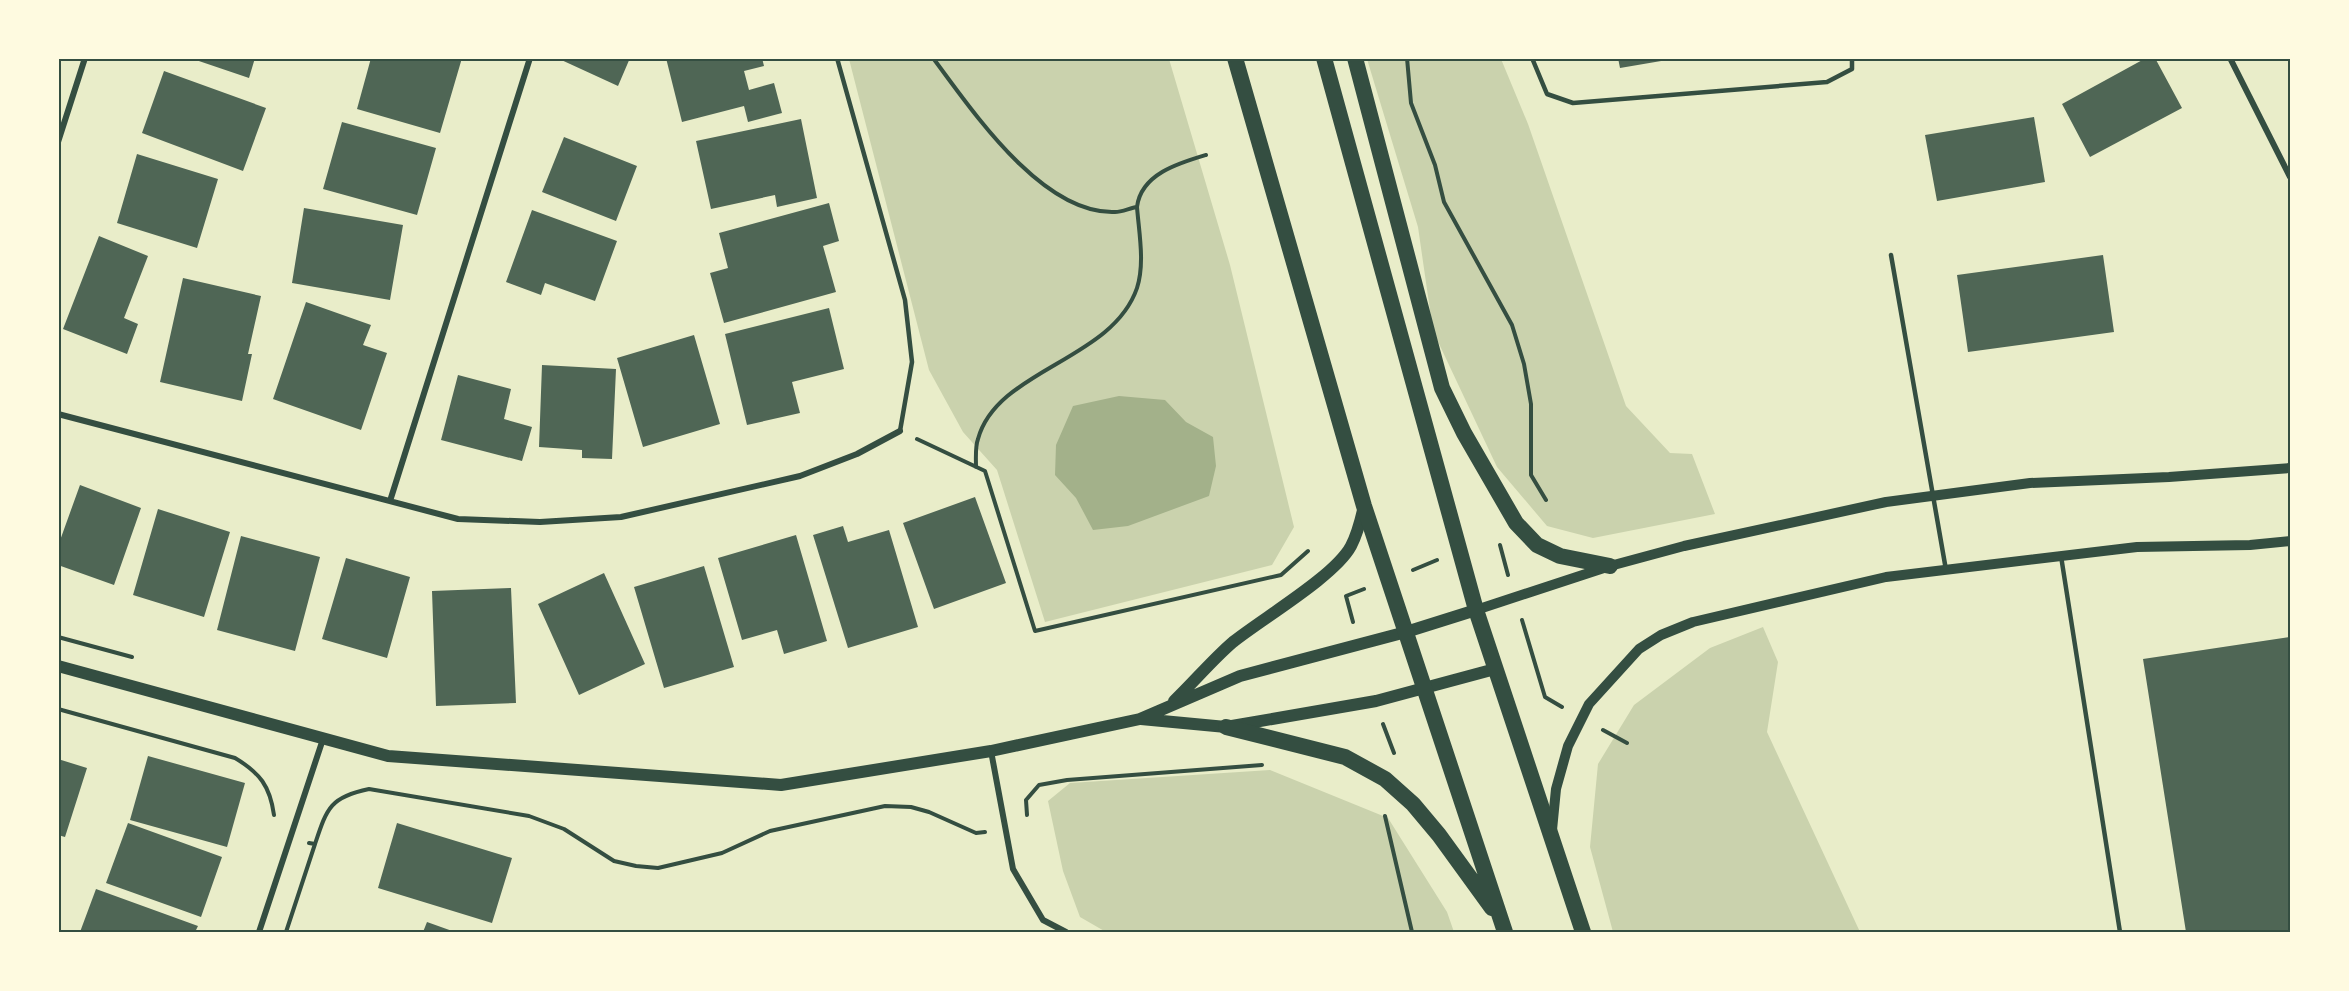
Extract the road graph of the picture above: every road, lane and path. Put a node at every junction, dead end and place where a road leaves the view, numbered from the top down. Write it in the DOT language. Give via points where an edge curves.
graph roads {
  1 [pos="85,58"];
  2 [pos="531,58"];
  3 [pos="837,58"];
  4 [pos="933,58"];
  5 [pos="1235,58"];
  6 [pos="1324,58"];
  7 [pos="1355,58"];
  8 [pos="1407,58"];
  9 [pos="1532,58"];
  10 [pos="1852,58"];
  11 [pos="2230,58"];
  12 [pos="58,142"];
  13 [pos="1206,155"];
  14 [pos="2290,177"];
  15 [pos="1137,207"];
  16 [pos="1891,255"];
  17 [pos="58,414"];
  18 [pos="900,431"];
  19 [pos="976,467"];
  20 [pos="2290,468"];
  21 [pos="1933,495"];
  22 [pos="1546,500"];
  23 [pos="390,501"];
  24 [pos="1364,506"];
  25 [pos="2290,541"];
  26 [pos="1308,551"];
  27 [pos="1461,551"];
  28 [pos="2061,556"];
  29 [pos="1610,566"];
  30 [pos="1946,570"];
  31 [pos="1387,580"];
  32 [pos="1515,597"];
  33 [pos="1476,610"];
  34 [pos="1406,632"];
  35 [pos="58,637"];
  36 [pos="1359,643"];
  37 [pos="132,657"];
  38 [pos="58,666"];
  39 [pos="1495,669"];
  40 [pos="1425,689"];
  41 [pos="1376,700"];
  42 [pos="1169,706"];
  43 [pos="58,709"];
  44 [pos="1580,718"];
  45 [pos="1140,719"];
  46 [pos="1226,728"];
  47 [pos="323,739"];
  48 [pos="1627,743"];
  49 [pos="991,751"];
  50 [pos="1264,765"];
  51 [pos="1385,779"];
  52 [pos="1005,831"];
  53 [pos="290,838"];
  54 [pos="1551,841"];
  55 [pos="315,844"];
  56 [pos="1503,927"];
  57 [pos="260,933"];
  58 [pos="286,933"];
  59 [pos="1066,933"];
  60 [pos="1412,933"];
  61 [pos="1583,933"];
  62 [pos="2120,933"];
  1 -- 12 [label="street"];
  2 -- 23 [label="street"];
  3 -- 18 [label="lane" via="905,300 912,363"];
  4 -- 15 [label="path" via="985,127 1036,180 1065,199 1095,210 1116,212"];
  5 -- 24 [label="highway"];
  6 -- 27 [label="highway"];
  7 -- 29 [label="highway" via="1442,388 1464,433 1516,523 1537,545 1560,556"];
  8 -- 22 [label="path" via="1411,103 1435,165 1444,202 1512,325 1531,405 1531,475"];
  9 -- 10 [label="lane" via="1547,94 1573,103 1827,82 1852,69"];
  11 -- 14 [label="street"];
  13 -- 15 [label="path" via="1178,164 1145,185"];
  15 -- 19 [label="path" via="1141,270 1131,302 1108,330 998,406 977,440"];
  16 -- 21 [label="lane"];
  17 -- 23 [label="street"];
  18 -- 19 [label="path"];
  18 -- 23 [label="street" via="800,476 621,517 540,522 458,519"];
  19 -- 26 [label="path" via="985,471 1035,631 1281,575"];
  20 -- 21 [label="street" via="2030,483"];
  21 -- 29 [label="street" via="1683,546"];
  21 -- 30 [label="lane"];
  24 -- 31 [label="highway"];
  24 -- 42 [label="main road" via="1351,547 1342,558 1232,644"];
  25 -- 28 [label="street" via="2137,547"];
  27 -- 31 [label="path"];
  27 -- 32 [label="path" via="1497,537"];
  27 -- 33 [label="highway"];
  28 -- 30 [label="street"];
  28 -- 62 [label="lane"];
  29 -- 32 [label="street"];
  30 -- 44 [label="street" via="1886,577 1693,622 1640,649 1608,680"];
  31 -- 34 [label="highway"];
  31 -- 36 [label="path" via="1346,596"];
  32 -- 33 [label="street"];
  32 -- 44 [label="path" via="1545,697"];
  33 -- 34 [label="main road"];
  33 -- 39 [label="highway"];
  34 -- 36 [label="main road"];
  34 -- 40 [label="highway"];
  35 -- 37 [label="path"];
  36 -- 42 [label="main road" via="1240,676"];
  38 -- 47 [label="main road"];
  39 -- 40 [label="main road"];
  39 -- 54 [label="highway"];
  40 -- 41 [label="main road"];
  40 -- 56 [label="highway"];
  41 -- 46 [label="main road"];
  41 -- 51 [label="path" via="1396,757"];
  42 -- 45 [label="main road"];
  43 -- 53 [label="path" via="235,758 249,766 267,787 274,815 270,833"];
  44 -- 48 [label="path"];
  44 -- 54 [label="street" via="1556,789"];
  45 -- 46 [label="main road"];
  45 -- 49 [label="main road"];
  46 -- 51 [label="highway" via="1345,758"];
  47 -- 49 [label="main road" via="388,756 782,785"];
  47 -- 53 [label="street"];
  49 -- 52 [label="street"];
  50 -- 52 [label="path" via="1039,785 1026,800 1028,828"];
  51 -- 56 [label="highway" via="1413,804 1439,836"];
  51 -- 60 [label="path" via="1377,801 1384,810"];
  52 -- 55 [label="path" via="976,833 929,812 885,807 770,831 722,853 658,868 614,861 564,829 529,816 369,789 350,793 330,806"];
  52 -- 59 [label="street" via="1013,869 1043,920"];
  53 -- 55 [label="path"];
  53 -- 57 [label="street"];
  54 -- 61 [label="highway"];
  55 -- 58 [label="path"];
}
